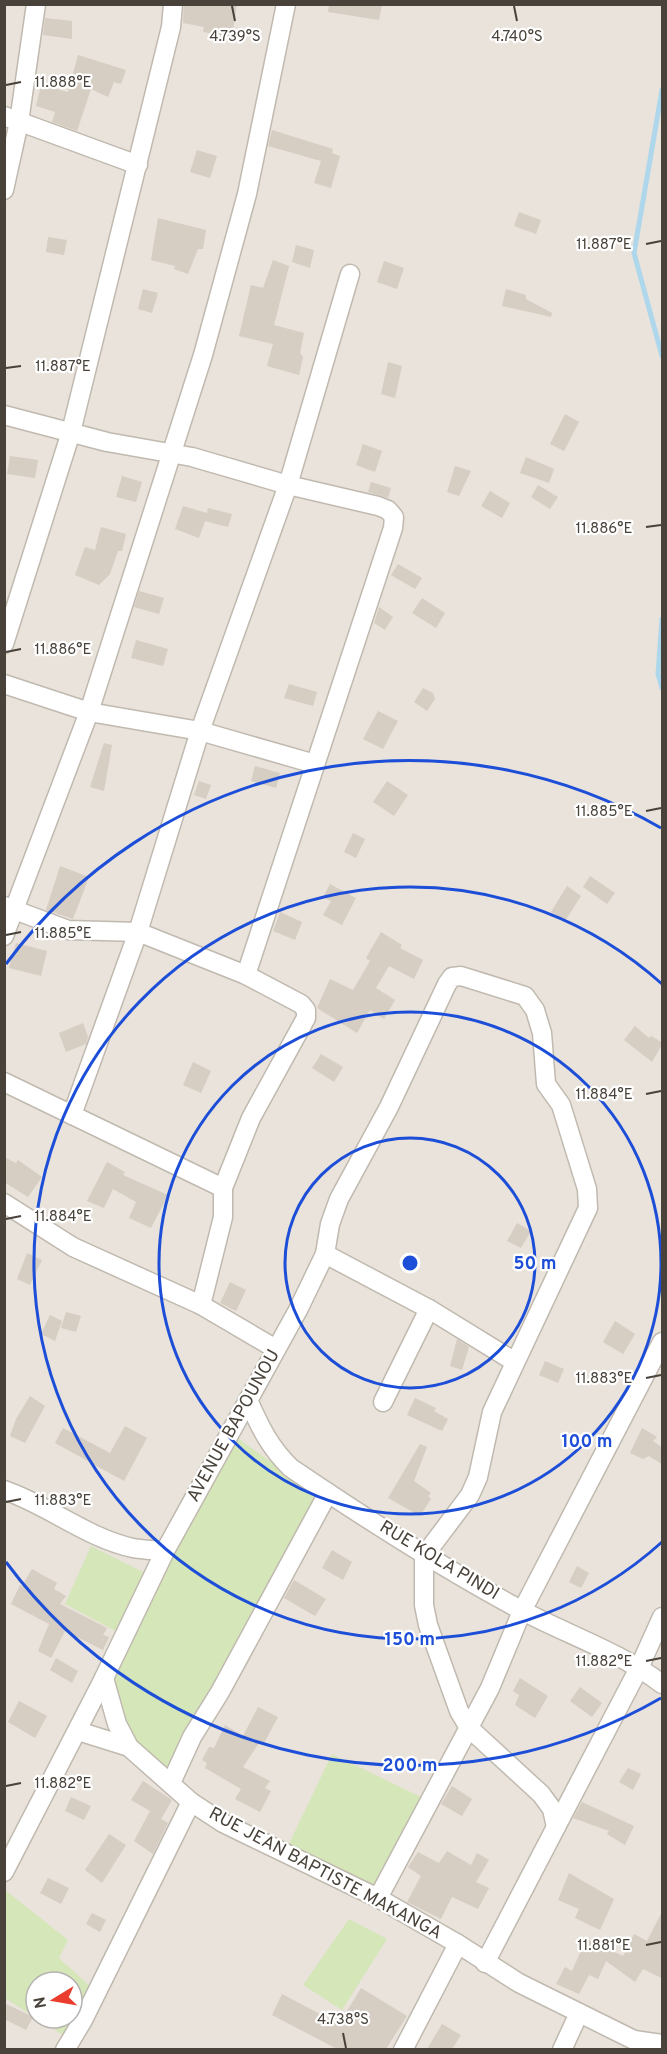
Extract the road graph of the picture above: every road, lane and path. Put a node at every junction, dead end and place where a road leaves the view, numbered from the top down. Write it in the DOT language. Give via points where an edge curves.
graph roads {
  1 [pos="36,4"];
  2 [pos="173,4"];
  3 [pos="286,4"];
  4 [pos="12,119"];
  5 [pos="138,165"];
  6 [pos="4,190"];
  7 [pos="350,274"];
  8 [pos="4,415"];
  9 [pos="71,432"];
  10 [pos="170,454"];
  11 [pos="288,485"];
  12 [pos="4,644"];
  13 [pos="4,684"];
  14 [pos="89,712"];
  15 [pos="200,731"];
  16 [pos="315,764"];
  17 [pos="9,908"];
  18 [pos="138,932"];
  19 [pos="4,936"];
  20 [pos="246,975"];
  21 [pos="4,1082"];
  22 [pos="72,1115"];
  23 [pos="223,1188"];
  24 [pos="4,1203"];
  25 [pos="325,1254"];
  26 [pos="201,1305"];
  27 [pos="429,1309"];
  28 [pos="663,1342"];
  29 [pos="276,1349"];
  30 [pos="515,1362"];
  31 [pos="248,1400"];
  32 [pos="383,1402"];
  33 [pos="4,1490"];
  34 [pos="328,1493"];
  35 [pos="165,1551"];
  36 [pos="424,1556"];
  37 [pos="522,1611"];
  38 [pos="663,1617"];
  39 [pos="639,1668"];
  40 [pos="104,1678"];
  41 [pos="663,1684"];
  42 [pos="469,1728"];
  43 [pos="78,1731"];
  44 [pos="129,1747"];
  45 [pos="171,1783"];
  46 [pos="191,1802"];
  47 [pos="556,1827"];
  48 [pos="4,1872"];
  49 [pos="378,1898"];
  50 [pos="458,1944"];
  51 [pos="485,1963"];
  52 [pos="579,2013"];
  53 [pos="663,2044"];
  54 [pos="65,2049"];
  55 [pos="403,2049"];
  56 [pos="562,2049"];
  1 -- 4 [label="street"];
  2 -- 5 [label="street"];
  3 -- 10 [label="street" via="231,258"];
  4 -- 5 [label="street"];
  4 -- 6 [label="street"];
  5 -- 9 [label="street"];
  7 -- 11 [label="street"];
  8 -- 9 [label="street"];
  9 -- 10 [label="street"];
  9 -- 12 [label="street"];
  10 -- 11 [label="street"];
  10 -- 14 [label="street"];
  11 -- 15 [label="street"];
  11 -- 16 [label="street" via="378,506 394,517"];
  13 -- 14 [label="street"];
  14 -- 15 [label="street"];
  14 -- 17 [label="street"];
  15 -- 16 [label="street"];
  15 -- 18 [label="street"];
  16 -- 20 [label="street"];
  17 -- 18 [label="street" via="68,930"];
  17 -- 19 [label="street"];
  18 -- 20 [label="street"];
  18 -- 22 [label="street"];
  20 -- 23 [label="street" via="301,1004 306,1018 251,1118"];
  21 -- 22 [label="street"];
  22 -- 23 [label="street"];
  23 -- 26 [label="street" via="223,1217"];
  24 -- 26 [label="street" via="73,1247"];
  25 -- 27 [label="street"];
  25 -- 29 [label="street, AVENUE BAPOUNOU"];
  25 -- 30 [label="street, AVENUE BAPOUNOU" via="339,1199 453,977 461,976 525,996 535,1010 542,1033 546,1083 561,1105 587,1189 588,1208"];
  26 -- 29 [label="street"];
  27 -- 30 [label="street"];
  27 -- 32 [label="street"];
  28 -- 37 [label="street"];
  29 -- 31 [label="street, AVENUE BAPOUNOU"];
  30 -- 36 [label="street" via="492,1413 478,1477 470,1495"];
  31 -- 34 [label="street, RUE KOLA PINDI" via="276,1454"];
  31 -- 35 [label="street, AVENUE BAPOUNOU"];
  33 -- 35 [label="street" via="34,1500 111,1541"];
  34 -- 36 [label="street, RUE KOLA PINDI"];
  34 -- 45 [label="street" via="192,1737"];
  35 -- 40 [label="street, AVENUE BAPOUNOU"];
  36 -- 37 [label="street, RUE KOLA PINDI"];
  36 -- 42 [label="street" via="428,1625 451,1692"];
  37 -- 39 [label="street, RUE KOLA PINDI"];
  37 -- 42 [label="street"];
  38 -- 39 [label="street"];
  39 -- 41 [label="street, RUE KOLA PINDI"];
  39 -- 47 [label="street"];
  40 -- 43 [label="street, AVENUE BAPOUNOU"];
  40 -- 44 [label="street, RUE JEAN BAPTISTE MAKANGA" via="117,1724"];
  42 -- 47 [label="street" via="541,1794 552,1809"];
  42 -- 49 [label="street"];
  43 -- 44 [label="street"];
  43 -- 48 [label="street, AVENUE BAPOUNOU"];
  44 -- 45 [label="street, RUE JEAN BAPTISTE MAKANGA"];
  45 -- 46 [label="street, RUE JEAN BAPTISTE MAKANGA"];
  46 -- 49 [label="street, RUE JEAN BAPTISTE MAKANGA" via="223,1823"];
  46 -- 54 [label="street"];
  47 -- 51 [label="street"];
  49 -- 50 [label="street, RUE JEAN BAPTISTE MAKANGA"];
  50 -- 51 [label="street, RUE JEAN BAPTISTE MAKANGA"];
  50 -- 55 [label="street"];
  51 -- 52 [label="street, RUE JEAN BAPTISTE MAKANGA"];
  52 -- 53 [label="street, RUE JEAN BAPTISTE MAKANGA" via="634,2040"];
  52 -- 56 [label="street"];
}
